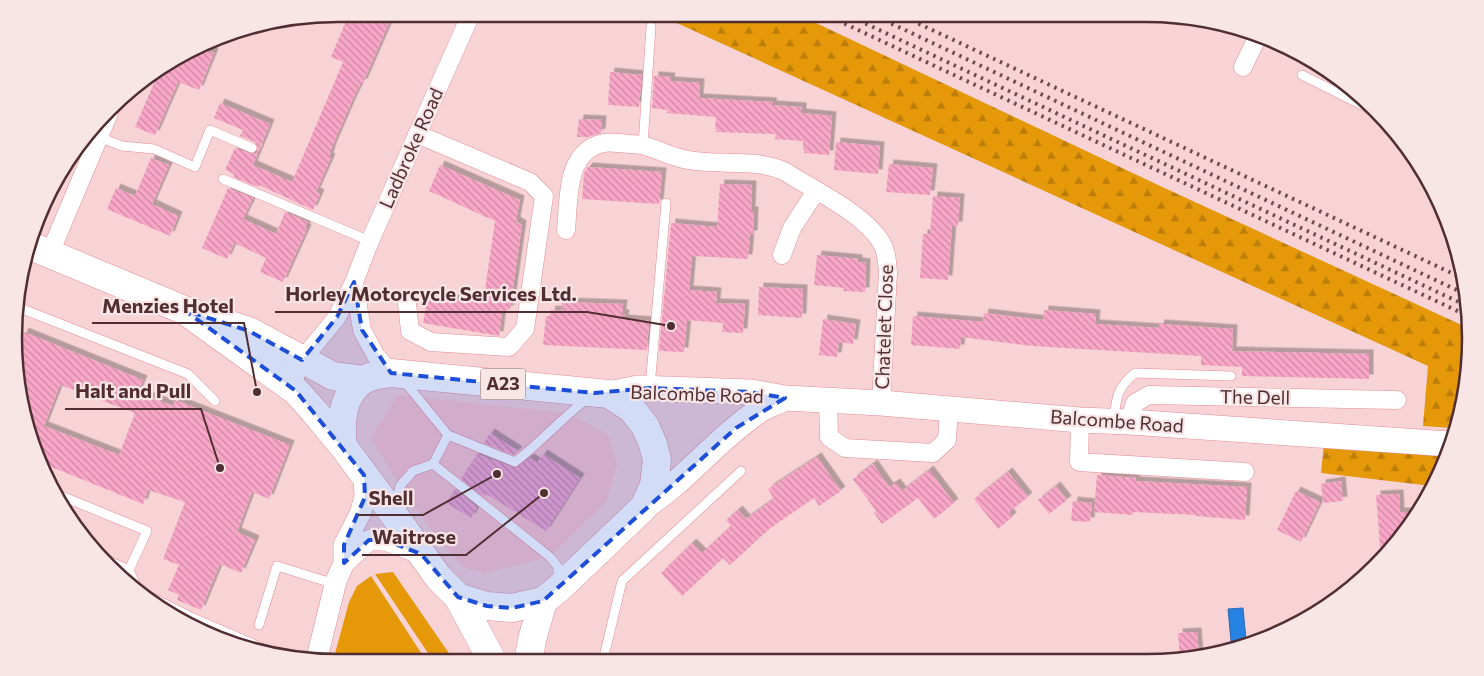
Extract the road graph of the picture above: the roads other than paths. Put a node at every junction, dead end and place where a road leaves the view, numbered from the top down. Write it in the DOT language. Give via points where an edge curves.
graph roads {
  1 [pos="467,22"];
  2 [pos="651,27"];
  3 [pos="1255,42"];
  4 [pos="1243,67"];
  5 [pos="1302,75"];
  6 [pos="1354,101"];
  7 [pos="102,129"];
  8 [pos="417,134"];
  9 [pos="99,137"];
  10 [pos="643,145"];
  11 [pos="252,148"];
  12 [pos="222,179"];
  13 [pos="816,191"];
  14 [pos="666,203"];
  15 [pos="566,230"];
  16 [pos="370,241"];
  17 [pos="40,249"];
  18 [pos="782,255"];
  19 [pos="354,282"];
  20 [pos="407,304"];
  21 [pos="24,309"];
  22 [pos="184,310"];
  23 [pos="302,360"];
  24 [pos="394,373"];
  25 [pos="1230,376"];
  26 [pos="364,380"];
  27 [pos="650,388"];
  28 [pos="296,391"];
  29 [pos="721,391"];
  30 [pos="602,394"];
  31 [pos="785,398"];
  32 [pos="1397,400"];
  33 [pos="215,401"];
  34 [pos="828,401"];
  35 [pos="881,402"];
  36 [pos="949,408"];
  37 [pos="1080,420"];
  38 [pos="1121,422"];
  39 [pos="736,428"];
  40 [pos="448,435"];
  41 [pos="1443,444"];
  42 [pos="343,446"];
  43 [pos="433,464"];
  44 [pos="741,471"];
  45 [pos="1245,472"];
  46 [pos="364,476"];
  47 [pos="66,498"];
  48 [pos="644,507"];
  49 [pos="394,515"];
  50 [pos="420,554"];
  51 [pos="344,563"];
  52 [pos="121,566"];
  53 [pos="129,570"];
  54 [pos="132,576"];
  55 [pos="336,585"];
  56 [pos="551,595"];
  57 [pos="458,597"];
  58 [pos="189,616"];
  59 [pos="259,625"];
  60 [pos="237,637"];
  61 [pos="318,653"];
  62 [pos="489,654"];
  63 [pos="529,654"];
  64 [pos="605,654"];
  1 -- 8 [label="street, Ladbroke Road"];
  2 -- 10 [label="lane"];
  3 -- 4 [label="street"];
  5 -- 6 [label="lane"];
  7 -- 9 [label="street"];
  8 -- 16 [label="street, Ladbroke Road"];
  8 -- 20 [label="street" via="530,182 544,196 525,329 509,347 431,342 410,330"];
  9 -- 11 [label="lane" via="122,146 154,149 195,167 210,130"];
  9 -- 17 [label="street"];
  10 -- 13 [label="street, Chatelet Close" via="690,161 770,166"];
  10 -- 15 [label="street, Chatelet Close" via="604,143 584,153 572,175"];
  12 -- 16 [label="lane"];
  13 -- 18 [label="street" via="792,228"];
  13 -- 35 [label="street, Chatelet Close" via="861,218 882,243 887,257"];
  14 -- 27 [label="lane"];
  16 -- 19 [label="street, Ladbroke Road"];
  17 -- 22 [label="main road, A23"];
  19 -- 23 [label="street, Ladbroke Road" via="337,318"];
  19 -- 24 [label="street" via="362,330 376,356"];
  21 -- 33 [label="lane" via="188,374"];
  22 -- 23 [label="main road, A23" via="249,331"];
  22 -- 28 [label="main road, A23"];
  23 -- 26 [label="main road, A23" via="333,376"];
  23 -- 28 [label="street, Ladbroke Road" via="296,369"];
  24 -- 26 [label="main road, Balcombe Road / A23"];
  24 -- 30 [label="main road, Balcombe Road / A23"];
  24 -- 40 [label="lane"];
  25 -- 38 [label="lane" via="1135,373 1124,382 1116,398"];
  26 -- 42 [label="main road" via="345,406 341,430"];
  27 -- 29 [label="main road, Balcombe Road"];
  27 -- 30 [label="main road, Balcombe Road"];
  28 -- 42 [label="main road, A23"];
  29 -- 31 [label="main road, Balcombe Road"];
  29 -- 39 [label="main road" via="733,409"];
  30 -- 40 [label="lane" via="568,413 515,462"];
  30 -- 48 [label="main road, Balcombe Road / A23" via="632,409 653,444 657,460 654,485"];
  31 -- 34 [label="main road, Balcombe Road"];
  31 -- 39 [label="main road, Balcombe Road" via="759,410"];
  32 -- 38 [label="street, The Dell" via="1149,396 1135,403"];
  34 -- 35 [label="main road, Balcombe Road"];
  34 -- 36 [label="street" via="829,436 845,448 933,453 947,440"];
  35 -- 36 [label="main road, Balcombe Road"];
  36 -- 37 [label="main road, Balcombe Road"];
  37 -- 38 [label="main road, Balcombe Road"];
  37 -- 45 [label="street" via="1079,462"];
  38 -- 41 [label="main road, Balcombe Road"];
  39 -- 48 [label="main road, Balcombe Road" via="666,493"];
  40 -- 43 [label="lane"];
  42 -- 46 [label="main road, A23"];
  43 -- 49 [label="lane" via="413,471 400,486"];
  43 -- 56 [label="lane" via="550,556 558,568"];
  44 -- 64 [label="lane" via="622,581"];
  46 -- 49 [label="main road, A23"];
  46 -- 51 [label="street" via="365,497 344,545"];
  47 -- 53 [label="lane" via="147,531"];
  48 -- 56 [label="main road, Balcombe Road / A23"];
  49 -- 50 [label="main road, A23"];
  50 -- 51 [label="street" via="376,539 363,544"];
  50 -- 57 [label="main road, A23"];
  51 -- 55 [label="street"];
  52 -- 53 [label="lane"];
  53 -- 54 [label="lane"];
  55 -- 59 [label="lane" via="276,566"];
  55 -- 61 [label="street"];
  56 -- 57 [label="main road, A23" via="512,608 487,606"];
  56 -- 63 [label="main road, A23"];
  57 -- 62 [label="main road, A23"];
  58 -- 60 [label="lane"];
}
